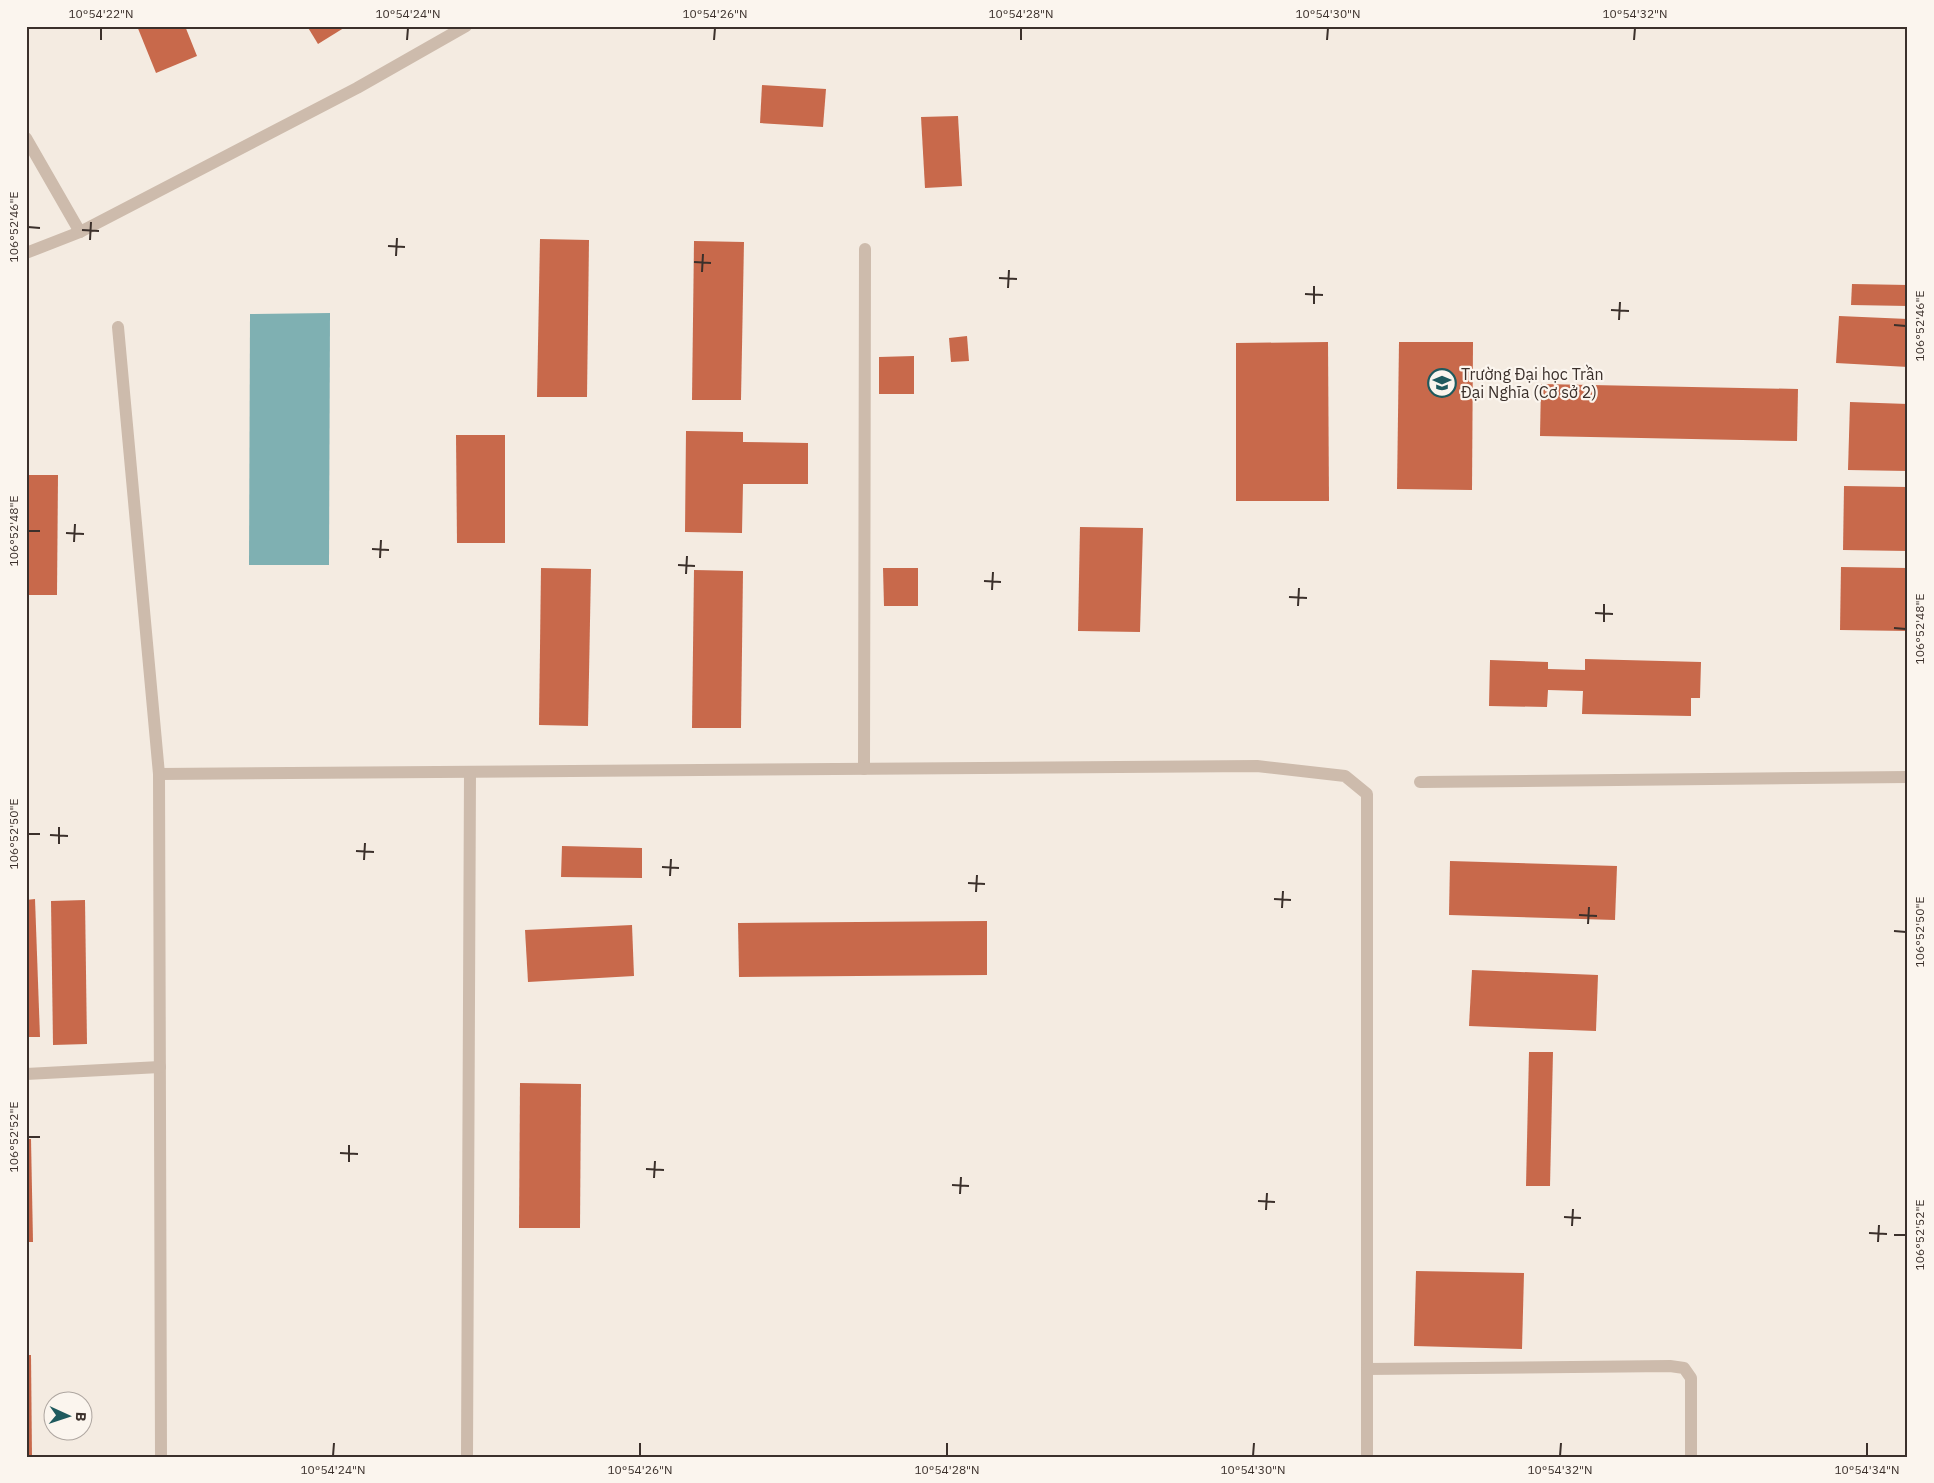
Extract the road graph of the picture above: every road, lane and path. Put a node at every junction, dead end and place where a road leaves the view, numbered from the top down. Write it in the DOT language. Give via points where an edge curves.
graph roads {
  1 [pos="466,26"];
  2 [pos="26,138"];
  3 [pos="80,232"];
  4 [pos="865,249"];
  5 [pos="26,253"];
  6 [pos="118,328"];
  7 [pos="864,769"];
  8 [pos="470,772"];
  9 [pos="159,774"];
  10 [pos="1908,777"];
  11 [pos="1420,782"];
  12 [pos="160,1067"];
  13 [pos="26,1074"];
  14 [pos="1367,1369"];
  15 [pos="161,1457"];
  16 [pos="467,1457"];
  17 [pos="1367,1457"];
  18 [pos="1691,1457"];
  1 -- 3 [label="street" via="357,88"];
  2 -- 3 [label="street"];
  3 -- 5 [label="street"];
  4 -- 7 [label="street"];
  6 -- 9 [label="street"];
  7 -- 8 [label="street"];
  7 -- 14 [label="street" via="1257,766 1345,776 1367,794"];
  8 -- 9 [label="street"];
  8 -- 16 [label="street"];
  9 -- 12 [label="street"];
  10 -- 11 [label="street"];
  12 -- 13 [label="street"];
  12 -- 15 [label="street"];
  14 -- 17 [label="street"];
  14 -- 18 [label="street" via="1684,1368 1691,1378"];
}
